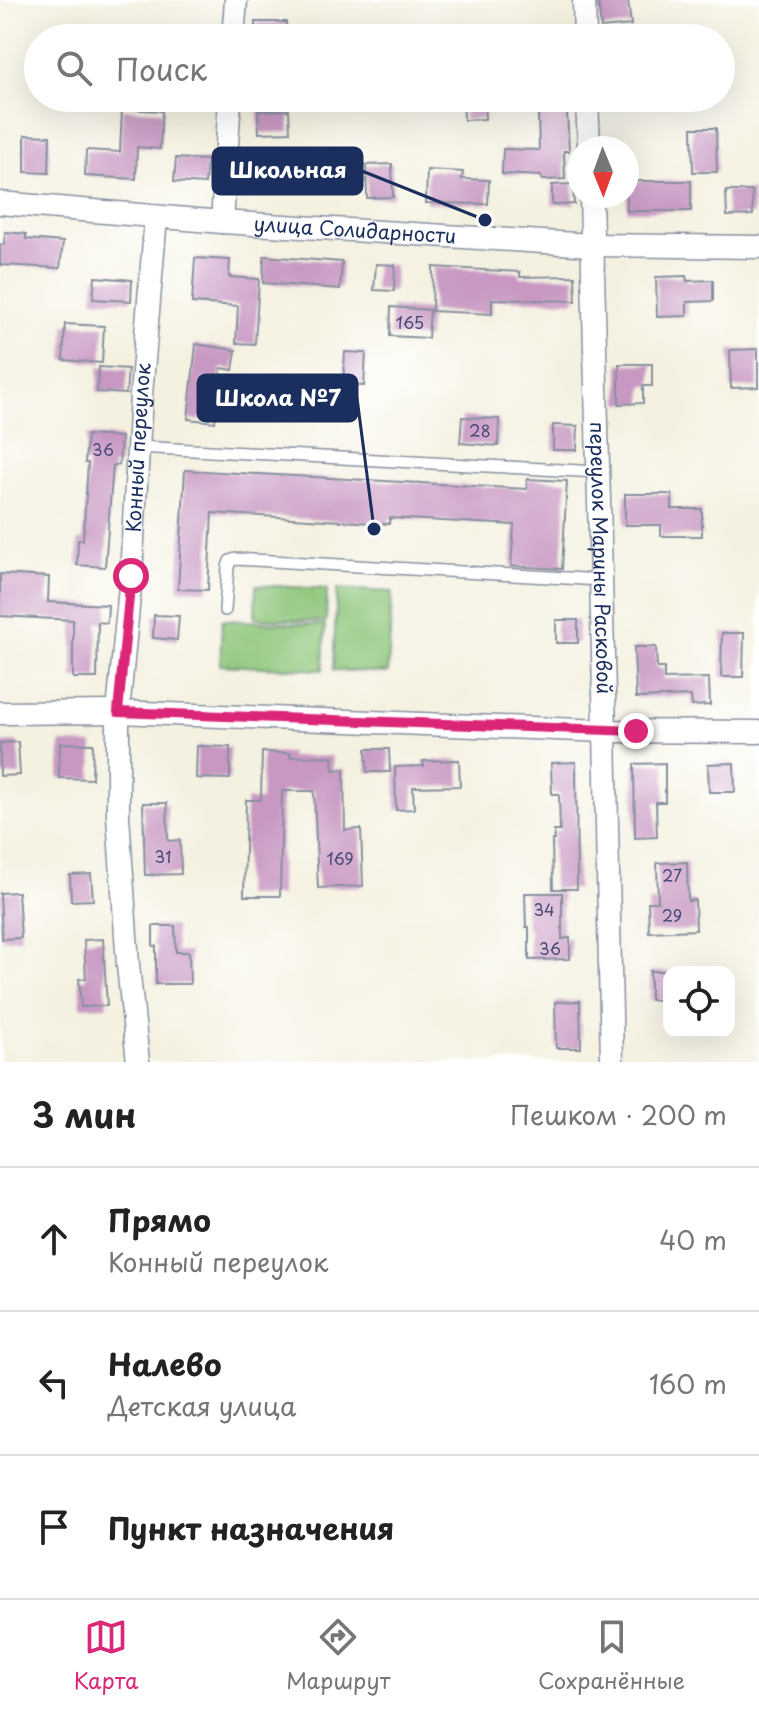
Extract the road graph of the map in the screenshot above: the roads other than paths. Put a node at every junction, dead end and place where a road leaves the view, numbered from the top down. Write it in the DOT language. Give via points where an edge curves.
graph roads {
  1 [pos="236,0"];
  2 [pos="584,0"];
  3 [pos="234,24"];
  4 [pos="585,24"];
  5 [pos="229,112"];
  6 [pos="588,112"];
  7 [pos="589,136"];
  8 [pos="0,203"];
  9 [pos="591,208"];
  10 [pos="156,217"];
  11 [pos="222,222"];
  12 [pos="592,245"];
  13 [pos="759,247"];
  14 [pos="138,447"];
  15 [pos="598,472"];
  16 [pos="601,580"];
  17 [pos="225,610"];
  18 [pos="118,712"];
  19 [pos="0,713"];
  20 [pos="605,731"];
  21 [pos="759,732"];
  22 [pos="138,1062"];
  23 [pos="612,1062"];
  1 -- 3 [label="street"];
  2 -- 4 [label="street"];
  5 -- 11 [label="street"];
  6 -- 7 [label="street"];
  8 -- 10 [label="street, улица Солидарности"];
  9 -- 12 [label="street, переулок Марины Расковой"];
  10 -- 11 [label="street, улица Солидарности"];
  10 -- 14 [label="street, Конный переулок"];
  11 -- 12 [label="street, улица Солидарности"];
  12 -- 13 [label="street, улица Солидарности"];
  12 -- 15 [label="street, переулок Марины Расковой"];
  14 -- 15 [label="lane"];
  14 -- 18 [label="street, Конный переулок"];
  15 -- 16 [label="street, переулок Марины Расковой"];
  16 -- 17 [label="lane" via="236,559 228,567"];
  16 -- 20 [label="street, переулок Марины Расковой"];
  18 -- 19 [label="street"];
  18 -- 20 [label="street"];
  18 -- 22 [label="street, Конный переулок" via="118,816"];
  20 -- 21 [label="street"];
  20 -- 23 [label="street, переулок Марины Расковой"];
}
